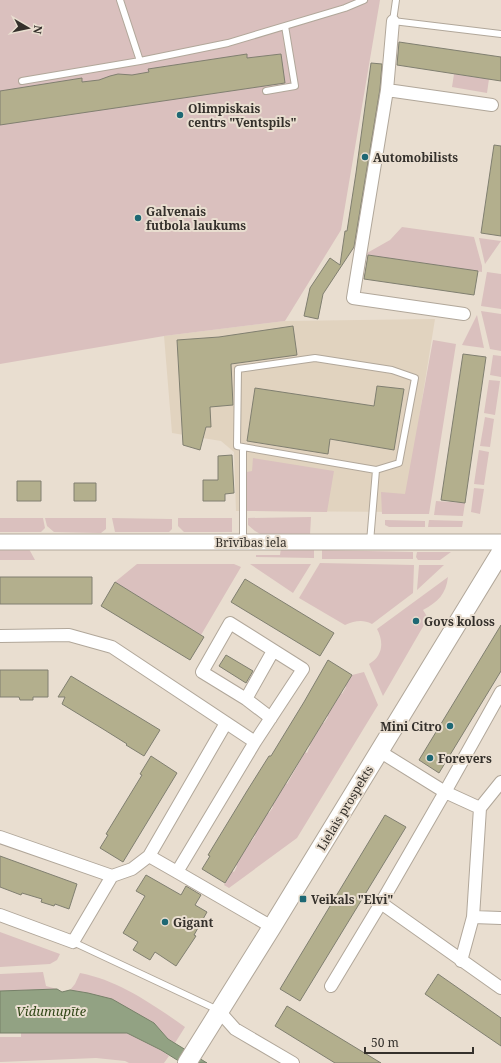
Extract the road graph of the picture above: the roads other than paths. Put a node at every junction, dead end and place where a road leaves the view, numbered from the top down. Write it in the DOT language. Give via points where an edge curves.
graph roads {
  1 [pos="120,0"];
  2 [pos="364,0"];
  3 [pos="396,0"];
  4 [pos="393,21"];
  5 [pos="285,26"];
  6 [pos="501,34"];
  7 [pos="140,61"];
  8 [pos="22,81"];
  9 [pos="386,90"];
  10 [pos="266,91"];
  11 [pos="492,105"];
  12 [pos="464,314"];
  13 [pos="243,447"];
  14 [pos="376,470"];
  15 [pos="0,542"];
  16 [pos="243,542"];
  17 [pos="370,542"];
  18 [pos="501,542"];
  19 [pos="501,552"];
  20 [pos="0,636"];
  21 [pos="273,651"];
  22 [pos="501,692"];
  23 [pos="246,699"];
  24 [pos="271,718"];
  25 [pos="226,723"];
  26 [pos="255,742"];
  27 [pos="379,751"];
  28 [pos="501,782"];
  29 [pos="445,792"];
  30 [pos="480,808"];
  31 [pos="0,837"];
  32 [pos="149,856"];
  33 [pos="177,872"];
  34 [pos="112,876"];
  35 [pos="381,903"];
  36 [pos="0,915"];
  37 [pos="473,917"];
  38 [pos="501,918"];
  39 [pos="272,927"];
  40 [pos="73,942"];
  41 [pos="461,961"];
  42 [pos="331,986"];
  43 [pos="501,988"];
  44 [pos="219,1011"];
  45 [pos="187,1063"];
  46 [pos="293,1063"];
  1 -- 7 [label="lane"];
  2 -- 5 [label="lane"];
  3 -- 4 [label="lane"];
  4 -- 6 [label="lane"];
  4 -- 9 [label="street"];
  5 -- 7 [label="lane" via="228,43"];
  5 -- 10 [label="lane" via="295,86"];
  7 -- 8 [label="lane"];
  9 -- 11 [label="street"];
  9 -- 12 [label="street" via="353,298"];
  13 -- 14 [label="lane"];
  13 -- 14 [label="lane" via="236,446 238,369 316,358 392,370 415,378 399,463"];
  13 -- 16 [label="lane"];
  14 -- 17 [label="lane"];
  15 -- 16 [label="street, Brīvības iela"];
  16 -- 17 [label="street, Brīvības iela"];
  17 -- 18 [label="street, Brīvības iela"];
  19 -- 27 [label="main road, Lielais prospekts"];
  20 -- 25 [label="street" via="69,635 112,647"];
  21 -- 23 [label="street"];
  21 -- 23 [label="street" via="230,624 202,672"];
  21 -- 24 [label="street" via="304,669"];
  22 -- 29 [label="street"];
  23 -- 24 [label="street"];
  24 -- 26 [label="street"];
  25 -- 26 [label="street"];
  25 -- 32 [label="street"];
  26 -- 33 [label="street"];
  27 -- 29 [label="street"];
  27 -- 39 [label="main road, Lielais prospekts"];
  28 -- 30 [label="street"];
  29 -- 30 [label="street"];
  29 -- 35 [label="street"];
  30 -- 37 [label="street"];
  31 -- 34 [label="street"];
  32 -- 33 [label="street"];
  32 -- 34 [label="street" via="132,869"];
  33 -- 39 [label="street"];
  34 -- 40 [label="street"];
  35 -- 41 [label="street"];
  35 -- 42 [label="street"];
  36 -- 40 [label="street"];
  37 -- 38 [label="street"];
  37 -- 41 [label="street"];
  39 -- 44 [label="main road, Lielais prospekts"];
  40 -- 44 [label="lane"];
  41 -- 43 [label="street"];
  44 -- 45 [label="main road, Lielais prospekts"];
  44 -- 46 [label="street" via="235,1029"];
}
